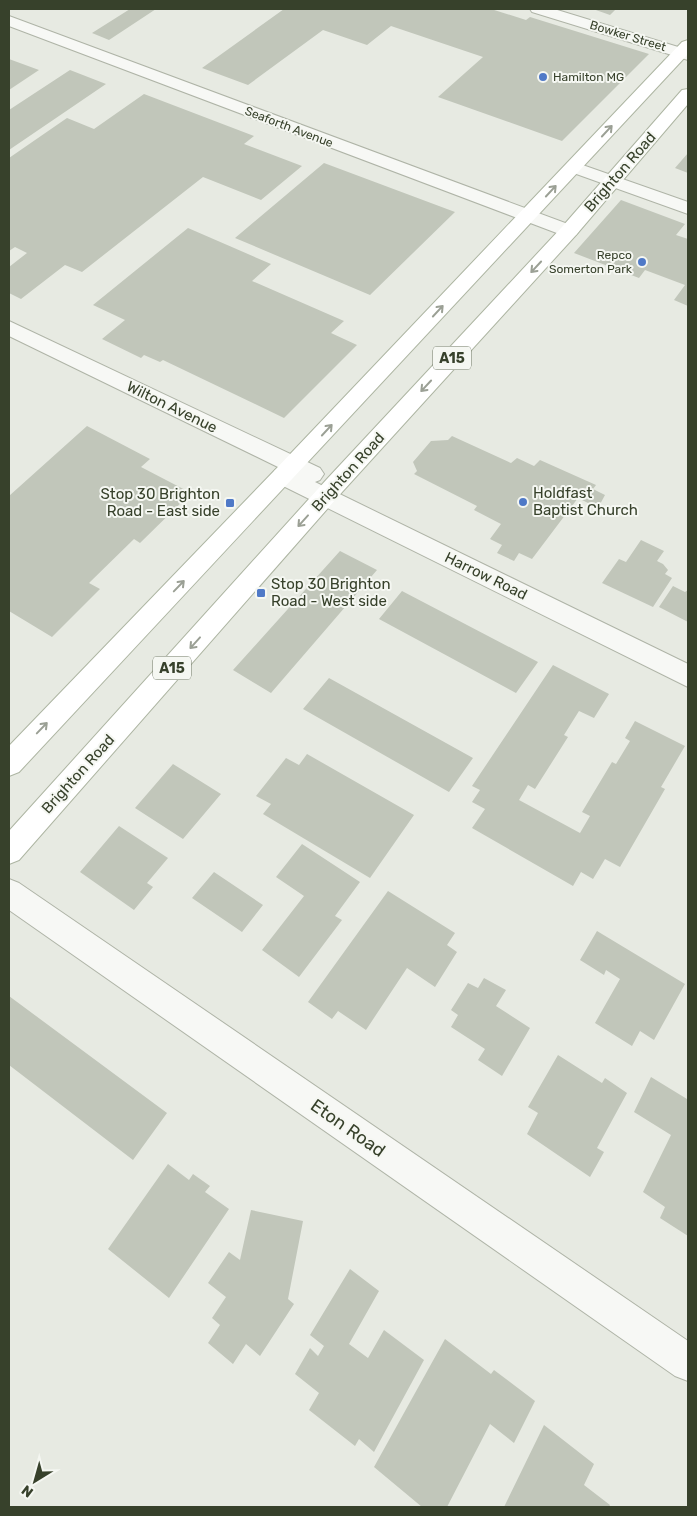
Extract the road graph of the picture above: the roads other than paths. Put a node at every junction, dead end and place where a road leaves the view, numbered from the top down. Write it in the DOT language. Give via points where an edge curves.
graph roads {
  1 [pos="538,9"];
  2 [pos="9,22"];
  3 [pos="686,51"];
  4 [pos="688,94"];
  5 [pos="574,167"];
  6 [pos="613,180"];
  7 [pos="688,208"];
  8 [pos="528,216"];
  9 [pos="569,231"];
  10 [pos="9,328"];
  11 [pos="288,470"];
  12 [pos="330,491"];
  13 [pos="688,676"];
  14 [pos="9,764"];
  15 [pos="13,837"];
  16 [pos="9,893"];
  17 [pos="688,1363"];
  1 -- 3 [label="street, Bowker Street"];
  2 -- 8 [label="street, Seaforth Avenue"];
  5 -- 3 [label="main road, A15, one-way"];
  4 -- 6 [label="main road, Brighton Road / A15"];
  5 -- 6 [label="street"];
  8 -- 5 [label="main road, A15, one-way"];
  6 -- 7 [label="street"];
  6 -- 9 [label="main road, Brighton Road / A15"];
  8 -- 9 [label="street, Seaforth Avenue"];
  11 -- 8 [label="main road, A15, one-way"];
  9 -- 12 [label="main road, Brighton Road / A15, one-way"];
  10 -- 11 [label="street, Wilton Avenue"];
  11 -- 12 [label="street, Harrow Road"];
  14 -- 11 [label="main road, A15, one-way"];
  12 -- 13 [label="street, Harrow Road"];
  12 -- 15 [label="main road, Brighton Road / A15, one-way"];
  16 -- 17 [label="street, Eton Road"];
}
